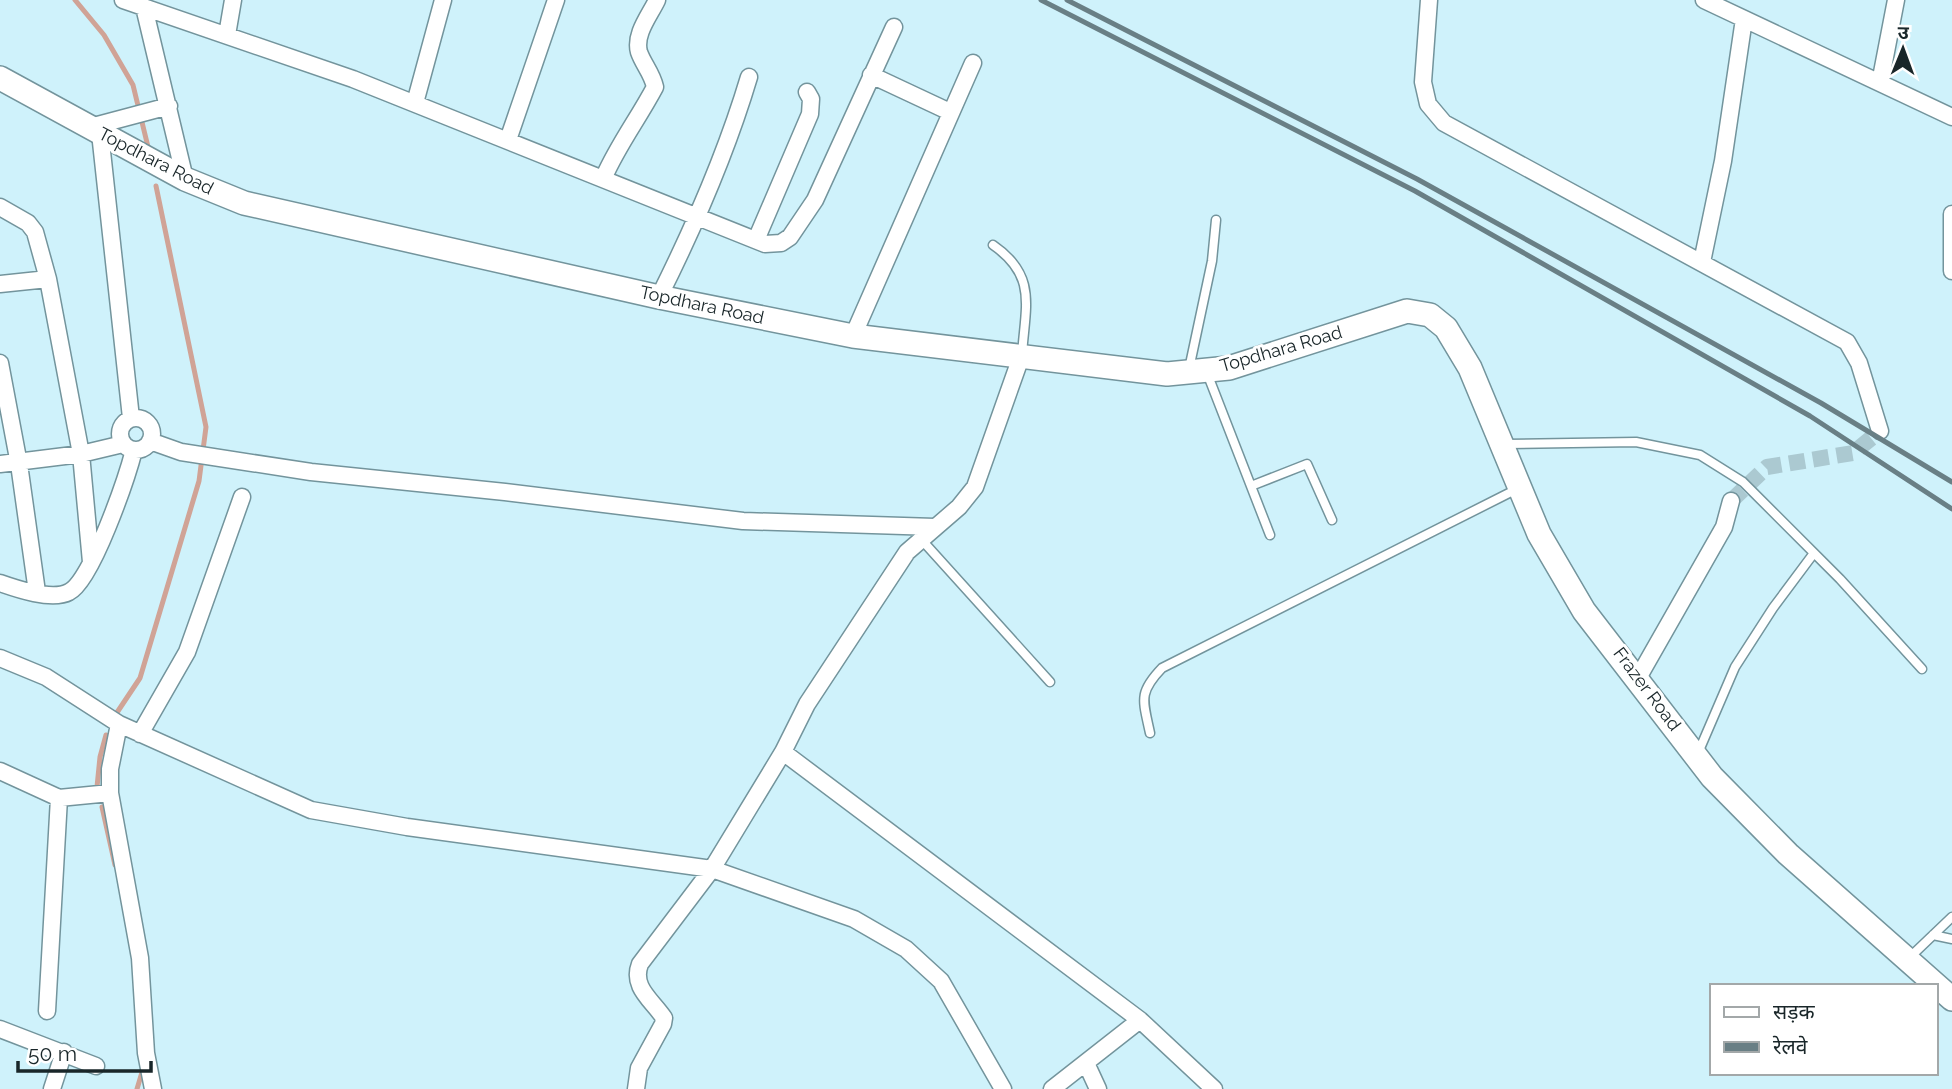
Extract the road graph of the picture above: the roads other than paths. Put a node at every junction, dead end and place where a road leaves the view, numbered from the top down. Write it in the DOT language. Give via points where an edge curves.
graph roads {
  1 [pos="123,0"];
  2 [pos="233,0"];
  3 [pos="443,0"];
  4 [pos="556,0"];
  5 [pos="657,0"];
  6 [pos="1429,0"];
  7 [pos="1704,0"];
  8 [pos="1896,0"];
  9 [pos="144,6"];
  10 [pos="1744,19"];
  11 [pos="894,27"];
  12 [pos="227,35"];
  13 [pos="973,63"];
  14 [pos="871,75"];
  15 [pos="749,77"];
  16 [pos="0,78"];
  17 [pos="1881,83"];
  18 [pos="807,92"];
  19 [pos="415,103"];
  20 [pos="169,106"];
  21 [pos="950,111"];
  22 [pos="1952,117"];
  23 [pos="95,130"];
  24 [pos="508,140"];
  25 [pos="604,177"];
  26 [pos="185,179"];
  27 [pos="0,207"];
  28 [pos="1952,214"];
  29 [pos="698,219"];
  30 [pos="1216,220"];
  31 [pos="756,240"];
  32 [pos="993,245"];
  33 [pos="1702,261"];
  34 [pos="1952,271"];
  35 [pos="48,279"];
  36 [pos="0,284"];
  37 [pos="659,297"];
  38 [pos="1430,315"];
  39 [pos="853,335"];
  40 [pos="1021,358"];
  41 [pos="0,363"];
  42 [pos="1197,371"];
  43 [pos="131,418"];
  44 [pos="1880,430"];
  45 [pos="150,441"];
  46 [pos="1502,444"];
  47 [pos="129,447"];
  48 [pos="81,454"];
  49 [pos="0,464"];
  50 [pos="19,464"];
  51 [pos="1251,486"];
  52 [pos="1520,488"];
  53 [pos="242,497"];
  54 [pos="1731,501"];
  55 [pos="1332,520"];
  56 [pos="935,527"];
  57 [pos="1270,535"];
  58 [pos="920,538"];
  59 [pos="1814,553"];
  60 [pos="91,562"];
  61 [pos="0,583"];
  62 [pos="37,592"];
  63 [pos="0,658"];
  64 [pos="1922,668"];
  65 [pos="1638,678"];
  66 [pos="1050,682"];
  67 [pos="119,724"];
  68 [pos="1150,733"];
  69 [pos="140,734"];
  70 [pos="783,752"];
  71 [pos="1697,756"];
  72 [pos="0,771"];
  73 [pos="110,793"];
  74 [pos="59,798"];
  75 [pos="712,869"];
  76 [pos="1952,917"];
  77 [pos="1933,935"];
  78 [pos="1952,939"];
  79 [pos="1908,959"];
  80 [pos="1936,984"];
  81 [pos="1938,986"];
  82 [pos="1952,999"];
  83 [pos="47,1011"];
  84 [pos="1140,1020"];
  85 [pos="0,1029"];
  86 [pos="64,1052"];
  87 [pos="1086,1063"];
  88 [pos="96,1066"];
  89 [pos="52,1089"];
  90 [pos="153,1089"];
  91 [pos="636,1089"];
  92 [pos="1003,1089"];
  93 [pos="1052,1089"];
  94 [pos="1098,1089"];
  95 [pos="1214,1089"];
  1 -- 9 [label="street"];
  2 -- 12 [label="street"];
  3 -- 19 [label="street"];
  4 -- 24 [label="street"];
  5 -- 25 [label="street" via="639,36 639,52 655,87 634,127 618,144"];
  6 -- 33 [label="street" via="1423,82 1428,104 1444,123"];
  7 -- 10 [label="street"];
  8 -- 17 [label="street"];
  9 -- 12 [label="street"];
  9 -- 20 [label="street"];
  10 -- 17 [label="street"];
  10 -- 33 [label="street" via="1723,162"];
  11 -- 14 [label="street"];
  12 -- 19 [label="street"];
  13 -- 21 [label="street"];
  14 -- 21 [label="street"];
  14 -- 31 [label="street" via="815,200 790,237 781,243"];
  15 -- 29 [label="street"];
  16 -- 23 [label="street, Topdhara Road"];
  17 -- 22 [label="street"];
  18 -- 31 [label="street" via="810,114"];
  19 -- 24 [label="street"];
  20 -- 23 [label="street"];
  20 -- 26 [label="street"];
  21 -- 39 [label="street"];
  23 -- 26 [label="street, Topdhara Road"];
  23 -- 43 [label="street"];
  24 -- 25 [label="street"];
  25 -- 29 [label="street"];
  26 -- 37 [label="street, Topdhara Road" via="244,203"];
  27 -- 35 [label="street" via="35,232"];
  28 -- 34 [label="street"];
  29 -- 31 [label="street"];
  29 -- 37 [label="street"];
  30 -- 42 [label="lane"];
  32 -- 40 [label="lane" via="1021,270 1026,293"];
  33 -- 44 [label="street" via="1847,342"];
  35 -- 36 [label="street"];
  35 -- 48 [label="street"];
  37 -- 39 [label="street, Topdhara Road"];
  38 -- 42 [label="street, Topdhara Road" via="1407,311 1279,354 1229,368"];
  38 -- 46 [label="street, Frazer Road" via="1446,328 1470,368"];
  39 -- 40 [label="street, Topdhara Road"];
  40 -- 42 [label="street, Topdhara Road" via="1167,374"];
  40 -- 56 [label="street" via="975,487"];
  41 -- 50 [label="street"];
  42 -- 51 [label="lane"];
  43 -- 45 [label="street" via="149,423"];
  43 -- 47 [label="street" via="120,432"];
  45 -- 47 [label="street" via="146,446"];
  45 -- 56 [label="street" via="216,459 311,472 743,521"];
  46 -- 52 [label="street, Frazer Road"];
  46 -- 59 [label="lane" via="1636,442 1700,455 1743,482"];
  47 -- 48 [label="street"];
  47 -- 60 [label="street" via="119,497"];
  48 -- 50 [label="street"];
  48 -- 60 [label="street"];
  49 -- 50 [label="street"];
  50 -- 62 [label="street"];
  51 -- 55 [label="lane" via="1307,464"];
  51 -- 57 [label="lane"];
  52 -- 65 [label="street, Frazer Road" via="1539,534 1584,611"];
  52 -- 68 [label="lane" via="1162,668 1146,685 1144,704"];
  53 -- 69 [label="street" via="187,652"];
  54 -- 65 [label="street" via="1724,527"];
  56 -- 58 [label="street"];
  58 -- 66 [label="lane"];
  58 -- 70 [label="street" via="906,552 807,704"];
  59 -- 64 [label="lane"];
  59 -- 71 [label="lane" via="1735,667"];
  60 -- 62 [label="street" via="85,578 71,592"];
  61 -- 62 [label="street"];
  63 -- 67 [label="street" via="46,677"];
  65 -- 71 [label="street, Frazer Road"];
  67 -- 69 [label="street"];
  67 -- 73 [label="street"];
  69 -- 75 [label="street" via="311,810"];
  70 -- 75 [label="street"];
  70 -- 84 [label="street"];
  71 -- 79 [label="street, Frazer Road" via="1788,854"];
  72 -- 74 [label="street"];
  73 -- 74 [label="street"];
  73 -- 90 [label="street" via="139,958"];
  74 -- 83 [label="street"];
  75 -- 91 [label="street" via="638,970 642,991 663,1024 639,1068"];
  75 -- 92 [label="street" via="854,919 906,949 942,981"];
  76 -- 77 [label="lane"];
  77 -- 78 [label="lane"];
  77 -- 79 [label="lane"];
  79 -- 80 [label="street, Frazer Road"];
  81 -- 82 [label="street, Frazer Road"];
  84 -- 87 [label="street"];
  84 -- 95 [label="street"];
  85 -- 86 [label="street"];
  86 -- 88 [label="street"];
  86 -- 89 [label="street"];
  87 -- 93 [label="street"];
  87 -- 94 [label="street"];
}
